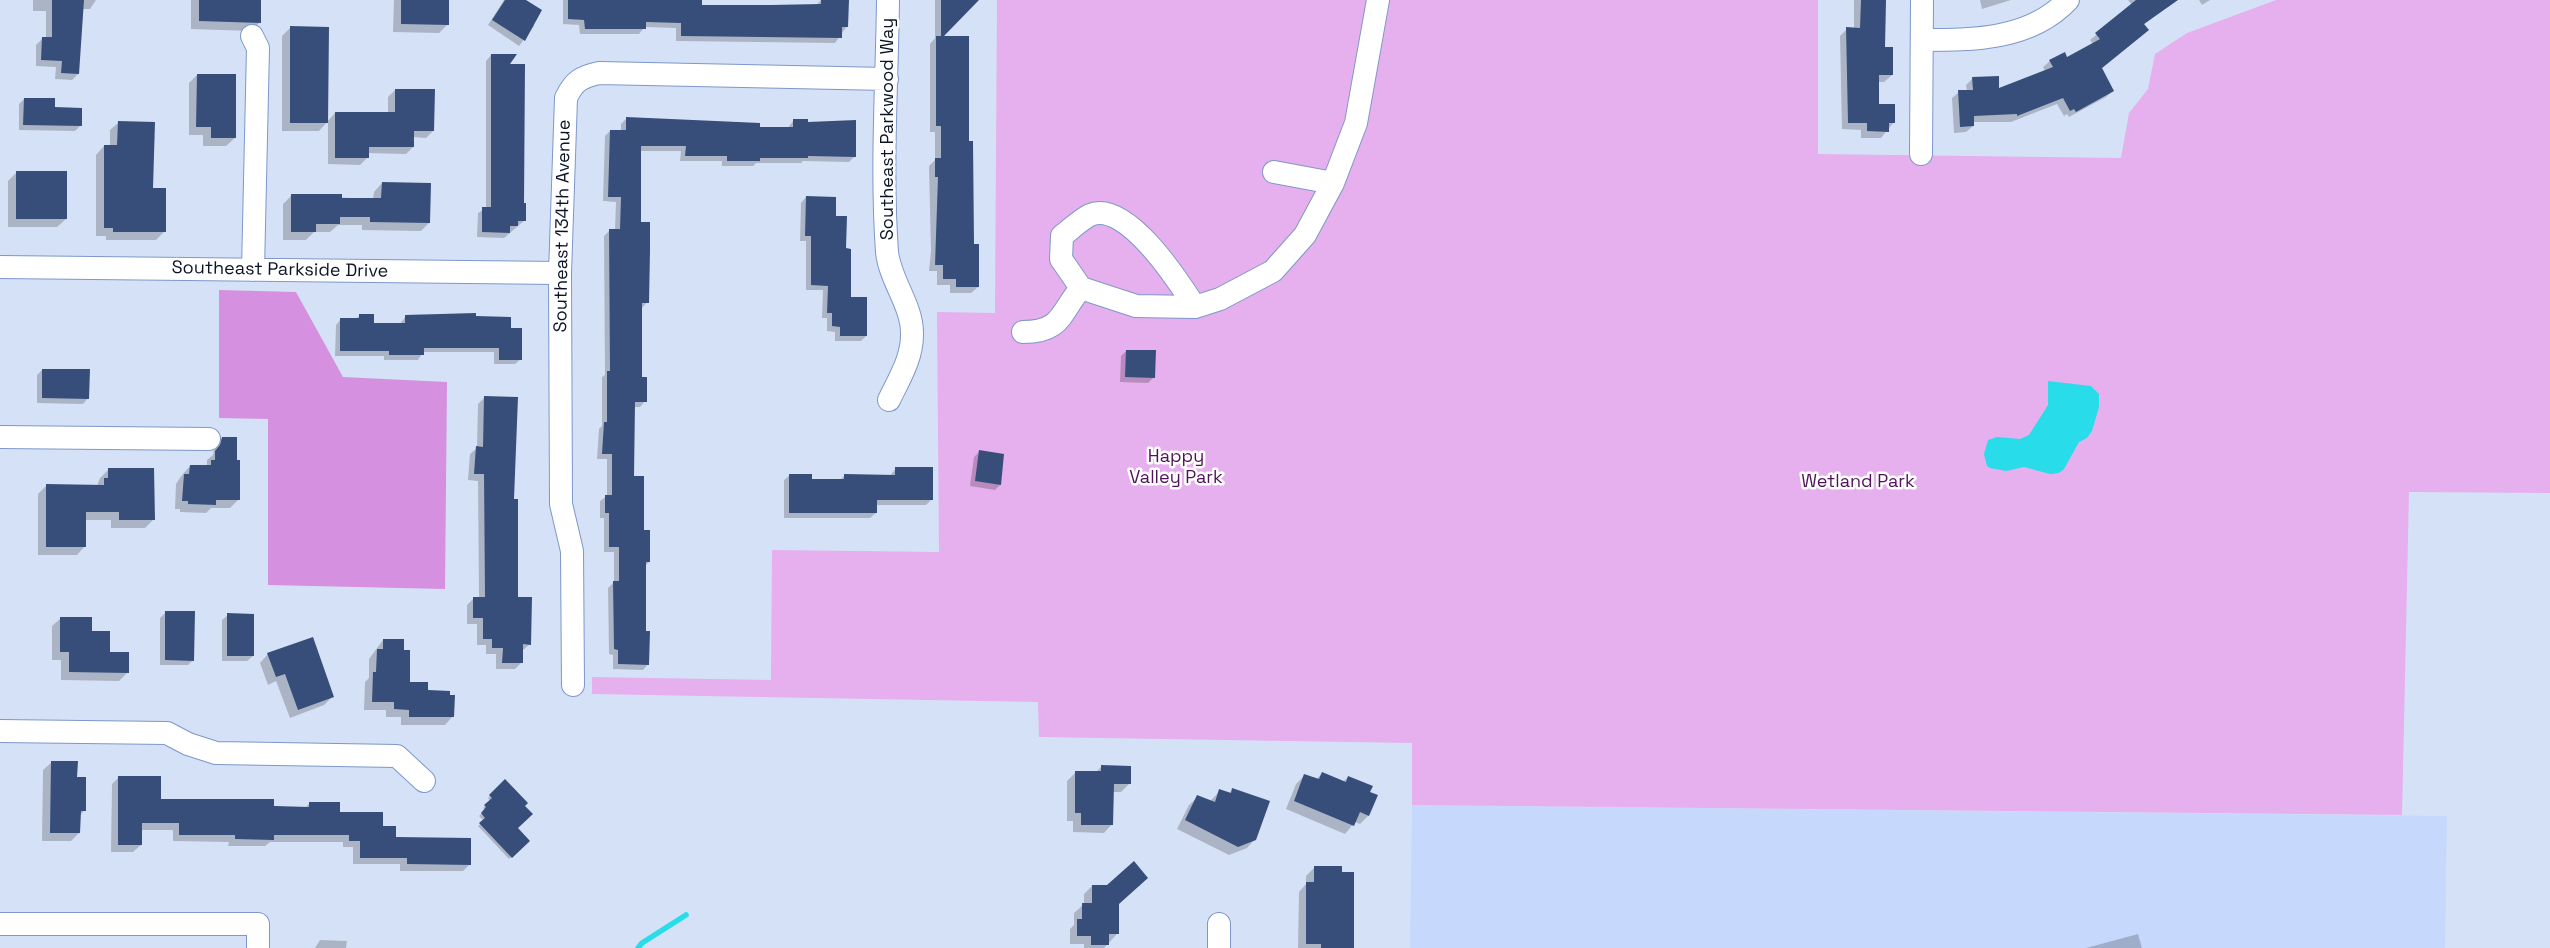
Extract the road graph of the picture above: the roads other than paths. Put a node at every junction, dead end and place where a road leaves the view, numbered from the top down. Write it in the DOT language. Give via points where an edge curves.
graph roads {
  1 [pos="888,0"];
  2 [pos="1378,0"];
  3 [pos="1922,0"];
  4 [pos="2068,0"];
  5 [pos="252,36"];
  6 [pos="1922,40"];
  7 [pos="887,79"];
  8 [pos="1921,154"];
  9 [pos="1274,172"];
  10 [pos="1334,183"];
  11 [pos="0,267"];
  12 [pos="253,270"];
  13 [pos="560,273"];
  14 [pos="1081,288"];
  15 [pos="1195,307"];
  16 [pos="1023,332"];
  17 [pos="889,400"];
  18 [pos="0,437"];
  19 [pos="209,439"];
  20 [pos="573,685"];
  21 [pos="0,731"];
  22 [pos="424,781"];
  23 [pos="0,924"];
  24 [pos="1219,924"];
  25 [pos="258,948"];
  26 [pos="1219,948"];
  1 -- 7 [label="street, Southeast Parkwood Way"];
  2 -- 10 [label="street" via="1356,123"];
  3 -- 6 [label="street"];
  4 -- 6 [label="street" via="2057,11 2023,30 1978,40"];
  5 -- 12 [label="street" via="258,48"];
  6 -- 8 [label="street"];
  7 -- 13 [label="street, Southeast 134th Avenue" via="598,72 582,76 572,85 566,98"];
  7 -- 17 [label="street, Southeast Parkwood Way" via="888,255 896,285 910,316 912,335 909,358"];
  9 -- 10 [label="street"];
  10 -- 15 [label="street" via="1305,235 1273,271 1220,299"];
  11 -- 12 [label="street, Southeast Parkside Drive"];
  12 -- 13 [label="street, Southeast Parkside Drive"];
  13 -- 20 [label="street, Southeast 134th Avenue" via="561,504 572,551"];
  14 -- 15 [label="street" via="1136,306"];
  14 -- 15 [label="street" via="1061,259 1062,236 1091,215 1111,215 1162,257"];
  14 -- 16 [label="street" via="1057,324 1044,331"];
  18 -- 19 [label="street"];
  21 -- 22 [label="street" via="167,733 216,753 397,756"];
  23 -- 25 [label="street" via="258,924"];
  24 -- 26 [label="street"];
}
